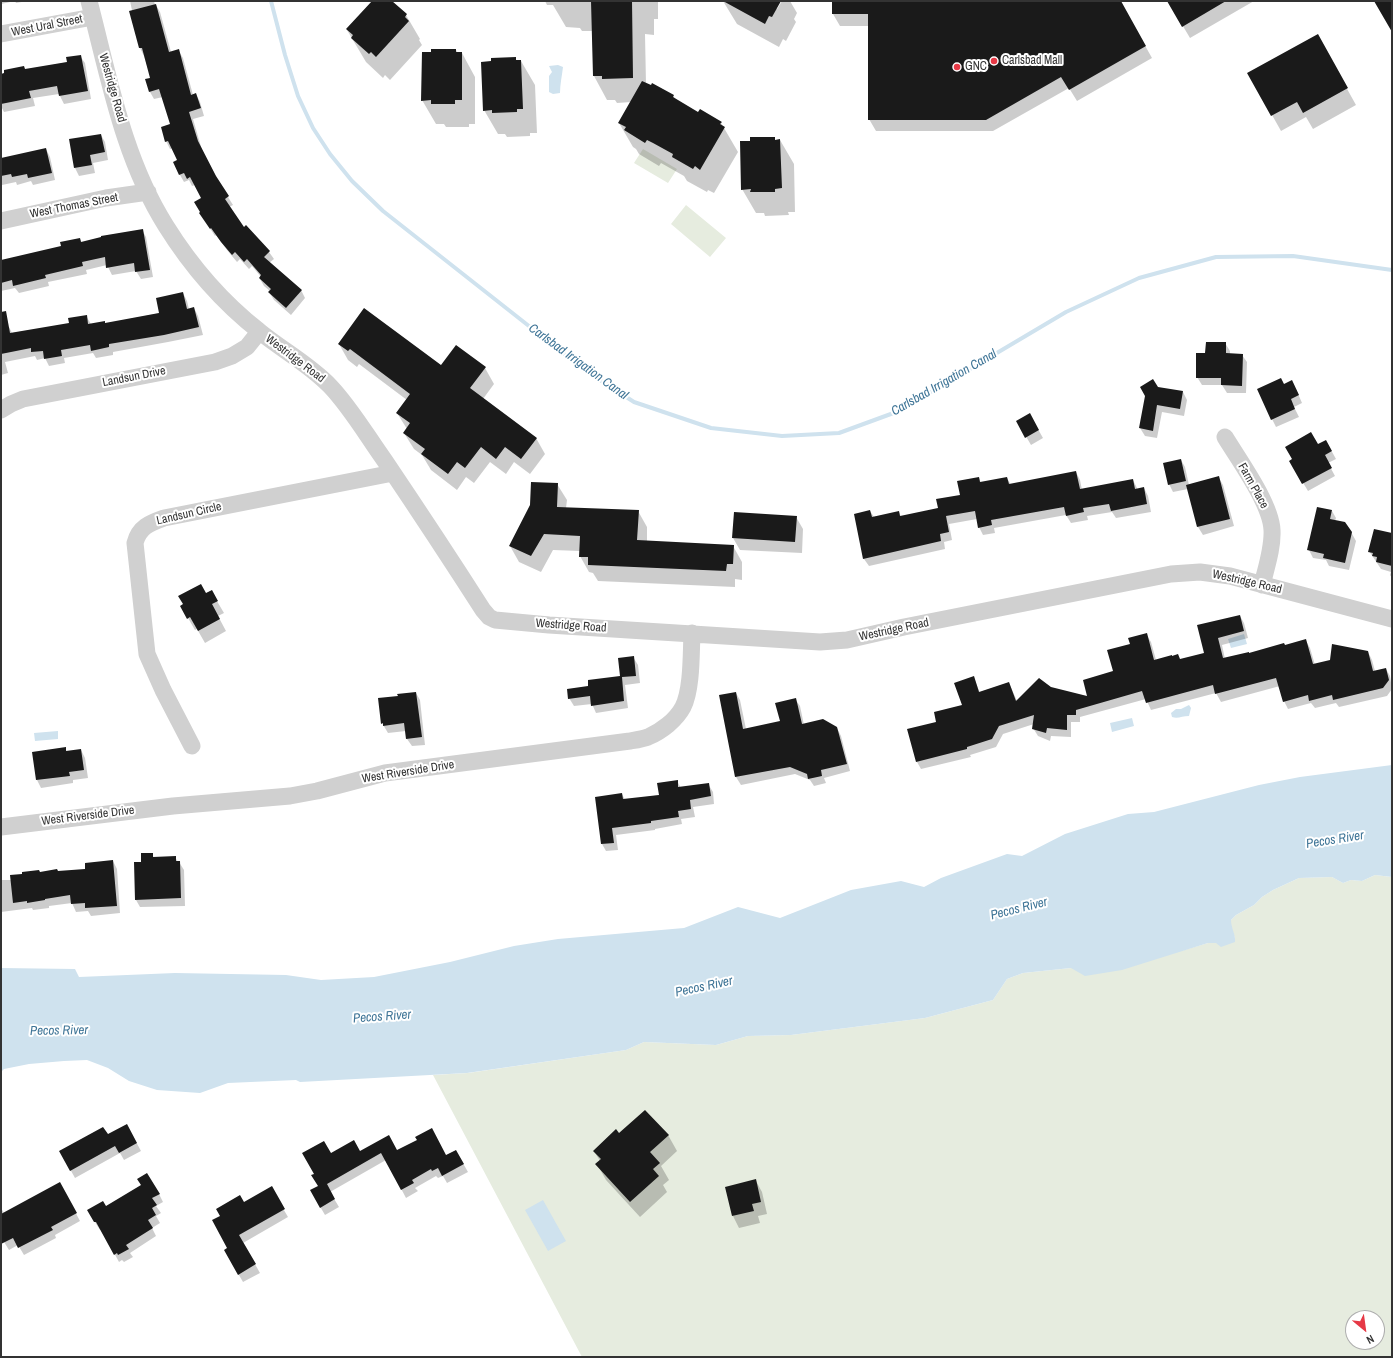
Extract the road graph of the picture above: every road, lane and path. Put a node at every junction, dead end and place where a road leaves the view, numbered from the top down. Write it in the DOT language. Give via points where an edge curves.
graph roads {
  1 [pos="91,9"];
  2 [pos="1,34"];
  3 [pos="148,192"];
  4 [pos="1,221"];
  5 [pos="259,332"];
  6 [pos="1,410"];
  7 [pos="1225,437"];
  8 [pos="393,473"];
  9 [pos="1262,585"];
  10 [pos="1392,619"];
  11 [pos="692,633"];
  12 [pos="192,746"];
  13 [pos="1,827"];
  1 -- 2 [label="street, West Ural Street"];
  1 -- 3 [label="street, Westridge Road" via="115,106"];
  3 -- 4 [label="street, West Thomas Street" via="106,198"];
  3 -- 5 [label="street, Westridge Road" via="164,224 198,271 226,303"];
  5 -- 6 [label="street, Landsun Drive" via="248,348 215,362 22,400"];
  5 -- 8 [label="street, Westridge Road" via="330,385"];
  7 -- 9 [label="street, Farm Place" via="1260,494 1270,517 1272,541"];
  8 -- 11 [label="street, Westridge Road" via="489,617 496,620 549,625"];
  8 -- 12 [label="street, Landsun Circle" via="164,518 142,529 135,542 147,654"];
  9 -- 10 [label="street, Westridge Road"];
  9 -- 11 [label="street, Westridge Road" via="1230,576 1200,572 1171,574 847,640 820,642"];
  11 -- 13 [label="street, West Riverside Drive" via="688,690 683,707 673,720 648,737 385,773 290,796 172,806"];
}
